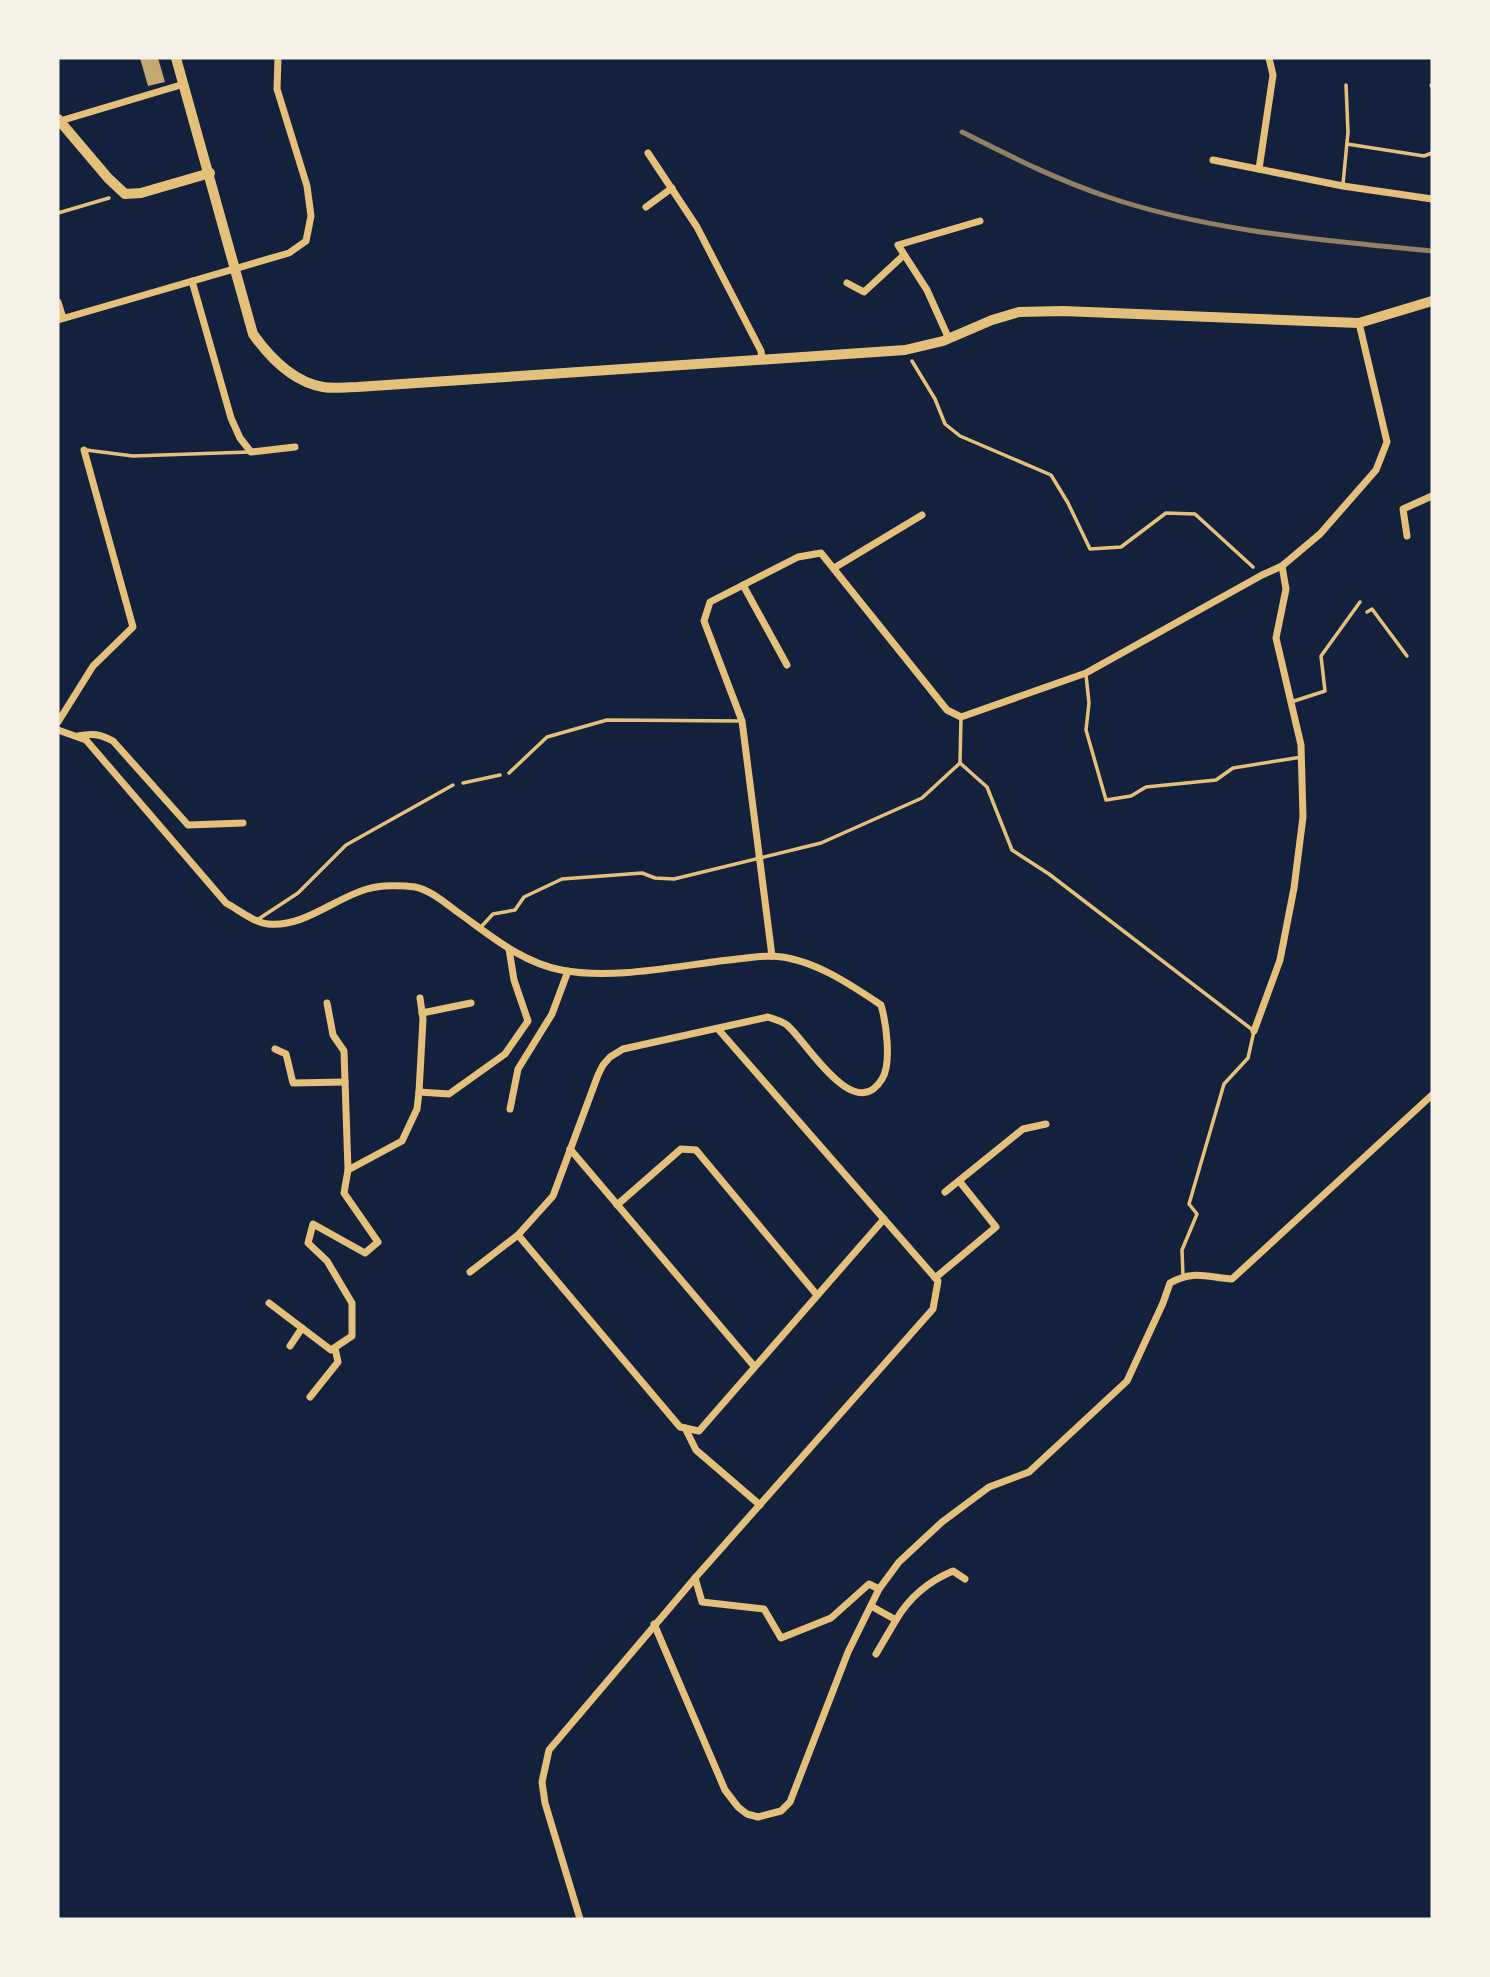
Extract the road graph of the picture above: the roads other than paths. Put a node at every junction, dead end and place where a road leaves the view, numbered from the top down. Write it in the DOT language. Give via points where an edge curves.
graph roads {
  1 [pos="176,58"];
  2 [pos="278,58"];
  3 [pos="1269,58"];
  4 [pos="184,84"];
  5 [pos="1346,85"];
  6 [pos="59,120"];
  7 [pos="1347,144"];
  8 [pos="648,153"];
  9 [pos="1432,153"];
  10 [pos="1213,160"];
  11 [pos="1259,169"];
  12 [pos="209,173"];
  13 [pos="1343,187"];
  14 [pos="671,188"];
  15 [pos="1432,199"];
  16 [pos="646,207"];
  17 [pos="980,221"];
  18 [pos="904,255"];
  19 [pos="237,269"];
  20 [pos="192,281"];
  21 [pos="846,283"];
  22 [pos="1432,301"];
  23 [pos="58,302"];
  24 [pos="60,319"];
  25 [pos="1359,323"];
  26 [pos="949,338"];
  27 [pos="762,360"];
  28 [pos="295,447"];
  29 [pos="84,450"];
  30 [pos="251,452"];
  31 [pos="1432,496"];
  32 [pos="922,515"];
  33 [pos="1407,536"];
  34 [pos="1282,566"];
  35 [pos="834,568"];
  36 [pos="743,585"];
  37 [pos="1360,602"];
  38 [pos="788,665"];
  39 [pos="1086,673"];
  40 [pos="1289,702"];
  41 [pos="961,717"];
  42 [pos="743,721"];
  43 [pos="58,722"];
  44 [pos="58,730"];
  45 [pos="77,737"];
  46 [pos="1302,757"];
  47 [pos="960,763"];
  48 [pos="509,773"];
  49 [pos="453,785"];
  50 [pos="243,823"];
  51 [pos="760,859"];
  52 [pos="256,920"];
  53 [pos="480,928"];
  54 [pos="509,949"];
  55 [pos="772,956"];
  56 [pos="568,971"];
  57 [pos="420,998"];
  58 [pos="327,1003"];
  59 [pos="471,1003"];
  60 [pos="422,1013"];
  61 [pos="718,1029"];
  62 [pos="1254,1031"];
  63 [pos="275,1049"];
  64 [pos="345,1082"];
  65 [pos="419,1092"];
  66 [pos="1432,1095"];
  67 [pos="509,1110"];
  68 [pos="1046,1124"];
  69 [pos="570,1149"];
  70 [pos="348,1170"];
  71 [pos="960,1182"];
  72 [pos="945,1192"];
  73 [pos="617,1205"];
  74 [pos="884,1219"];
  75 [pos="518,1235"];
  76 [pos="470,1272"];
  77 [pos="1183,1276"];
  78 [pos="935,1279"];
  79 [pos="817,1295"];
  80 [pos="269,1303"];
  81 [pos="302,1328"];
  82 [pos="290,1346"];
  83 [pos="335,1348"];
  84 [pos="754,1366"];
  85 [pos="310,1397"];
  86 [pos="685,1428"];
  87 [pos="760,1505"];
  88 [pos="695,1578"];
  89 [pos="965,1579"];
  90 [pos="879,1589"];
  91 [pos="871,1606"];
  92 [pos="896,1620"];
  93 [pos="654,1624"];
  94 [pos="876,1654"];
  95 [pos="580,1919"];
  1 -- 4 [label="street"];
  2 -- 19 [label="street" via="277,89 307,186 311,216 306,241 289,253"];
  3 -- 11 [label="street" via="1273,75"];
  4 -- 6 [label="street"];
  4 -- 12 [label="street"];
  5 -- 7 [label="lane"];
  6 -- 12 [label="street" via="125,194"];
  7 -- 9 [label="lane" via="1424,156"];
  7 -- 13 [label="lane"];
  8 -- 14 [label="street"];
  10 -- 11 [label="street"];
  11 -- 13 [label="street"];
  12 -- 19 [label="street"];
  13 -- 15 [label="street"];
  14 -- 16 [label="street"];
  14 -- 27 [label="street" via="696,227"];
  17 -- 18 [label="street" via="898,245"];
  18 -- 21 [label="street" via="864,292"];
  18 -- 26 [label="street" via="927,290"];
  19 -- 20 [label="street"];
  19 -- 27 [label="street" via="253,334 269,356 297,378 323,387"];
  20 -- 24 [label="street"];
  20 -- 30 [label="street" via="231,418"];
  22 -- 25 [label="street"];
  23 -- 24 [label="street"];
  25 -- 26 [label="street" via="1019,312"];
  25 -- 34 [label="street" via="1387,442 1376,470 1320,534"];
  26 -- 27 [label="street" via="905,350"];
  28 -- 30 [label="street"];
  29 -- 30 [label="lane" via="134,456"];
  29 -- 43 [label="street" via="133,627 93,666"];
  31 -- 33 [label="street" via="1403,509"];
  32 -- 35 [label="street"];
  34 -- 39 [label="street"];
  34 -- 40 [label="street" via="1286,589 1276,638"];
  35 -- 36 [label="street" via="821,553 798,557"];
  35 -- 41 [label="street" via="947,710"];
  36 -- 38 [label="street"];
  36 -- 42 [label="street" via="709,602 704,621"];
  37 -- 40 [label="lane" via="1321,656 1325,691"];
  39 -- 41 [label="street"];
  39 -- 46 [label="lane" via="1090,703 1086,730 1106,800 1131,796 1146,787 1216,780 1233,768"];
  40 -- 46 [label="street"];
  41 -- 47 [label="lane"];
  42 -- 48 [label="lane" via="607,720 547,737"];
  42 -- 51 [label="street"];
  44 -- 45 [label="street"];
  45 -- 50 [label="street" via="100,734 113,741 188,825"];
  45 -- 52 [label="street" via="86,740 226,903"];
  46 -- 62 [label="street" via="1303,817 1294,887 1280,960"];
  47 -- 51 [label="lane" via="922,798 821,843"];
  47 -- 62 [label="lane" via="987,787 1012,850"];
  49 -- 52 [label="lane" via="346,845 298,892"];
  51 -- 53 [label="lane" via="674,878 642,873 562,879 524,897 516,910 493,914"];
  51 -- 55 [label="street"];
  52 -- 53 [label="street" via="283,923 368,889 415,887"];
  53 -- 54 [label="street"];
  54 -- 56 [label="street" via="519,957"];
  54 -- 65 [label="street" via="528,1021 505,1054 449,1094"];
  55 -- 56 [label="street" via="593,975"];
  55 -- 61 [label="street" via="808,964 881,1005 887,1064 883,1079 872,1090 857,1093 842,1087 786,1023 768,1017"];
  56 -- 67 [label="street" via="552,1014 518,1069"];
  57 -- 60 [label="street"];
  58 -- 64 [label="street" via="333,1035 344,1051"];
  59 -- 60 [label="street"];
  60 -- 65 [label="street"];
  61 -- 69 [label="street" via="623,1049 610,1058 603,1065"];
  61 -- 74 [label="street"];
  62 -- 77 [label="lane" via="1248,1058 1224,1084 1189,1204 1197,1214 1182,1250"];
  63 -- 64 [label="street" via="286,1054 293,1083"];
  64 -- 70 [label="street"];
  65 -- 70 [label="street" via="417,1110 402,1141"];
  66 -- 77 [label="street" via="1231,1279"];
  68 -- 71 [label="street" via="1023,1129"];
  69 -- 73 [label="street"];
  69 -- 75 [label="street" via="553,1196"];
  70 -- 83 [label="street" via="345,1193 378,1242 365,1253 313,1224 309,1233 308,1243 327,1261 352,1303 352,1336"];
  71 -- 72 [label="street"];
  71 -- 78 [label="street" via="996,1227"];
  73 -- 79 [label="street" via="681,1149 695,1150"];
  73 -- 84 [label="street"];
  74 -- 78 [label="street"];
  74 -- 79 [label="street"];
  75 -- 76 [label="street"];
  75 -- 86 [label="street"];
  77 -- 90 [label="street" via="1170,1283 1127,1381 1029,1472 989,1487 942,1522 899,1562"];
  78 -- 87 [label="street" via="933,1309"];
  79 -- 84 [label="street"];
  80 -- 81 [label="street"];
  81 -- 82 [label="street"];
  81 -- 83 [label="street" via="331,1350"];
  83 -- 85 [label="street" via="338,1362"];
  84 -- 86 [label="street" via="699,1430"];
  86 -- 87 [label="street" via="696,1450"];
  87 -- 88 [label="street"];
  88 -- 90 [label="street" via="702,1602 764,1609 780,1638 831,1618 869,1584"];
  88 -- 93 [label="street"];
  89 -- 92 [label="street" via="953,1571 941,1576 906,1602"];
  90 -- 91 [label="street"];
  91 -- 92 [label="street"];
  91 -- 93 [label="street" via="848,1652 790,1802 781,1811 758,1817 738,1807 725,1790"];
  92 -- 94 [label="street"];
  93 -- 95 [label="street" via="549,1750 544,1768 545,1803"];
}
